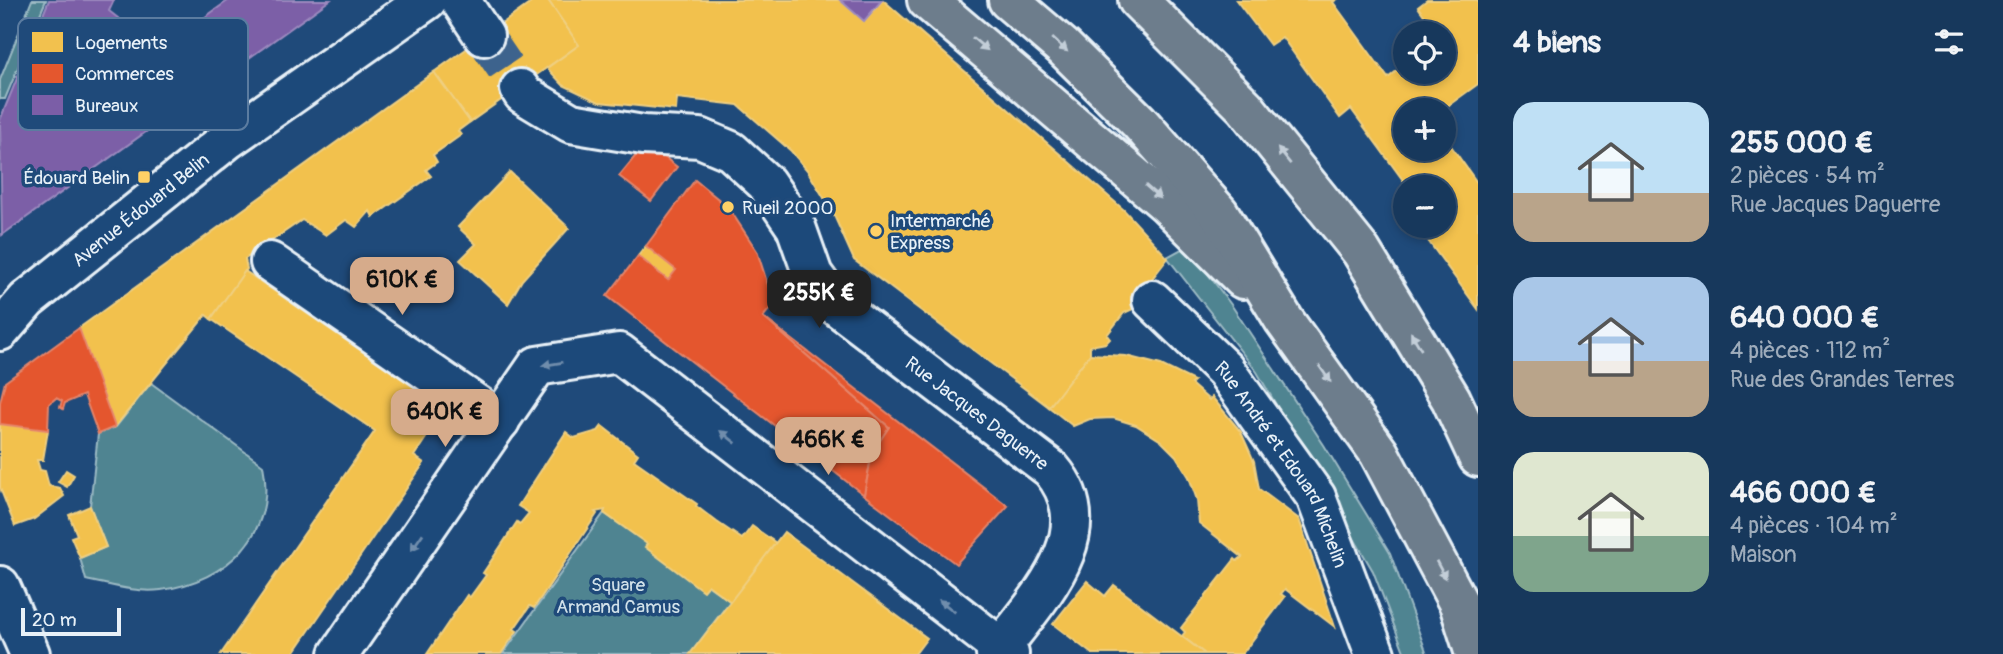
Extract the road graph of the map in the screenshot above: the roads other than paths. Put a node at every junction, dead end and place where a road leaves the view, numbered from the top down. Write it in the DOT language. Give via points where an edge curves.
graph roads {
  1 [pos="427,0"];
  2 [pos="460,0"];
  3 [pos="928,0"];
  4 [pos="1008,0"];
  5 [pos="1138,0"];
  6 [pos="484,36"];
  7 [pos="520,89"];
  8 [pos="248,125"];
  9 [pos="241,130"];
  10 [pos="270,262"];
  11 [pos="1152,300"];
  12 [pos="14,302"];
  13 [pos="1284,320"];
  14 [pos="0,331"];
  15 [pos="500,421"];
  16 [pos="1478,457"];
  17 [pos="0,586"];
  18 [pos="1002,652"];
  19 [pos="30,654"];
  20 [pos="339,654"];
  21 [pos="1376,654"];
  22 [pos="1475,654"];
  1 -- 8 [label="street, Avenue Édouard Belin"];
  2 -- 6 [label="street"];
  3 -- 13 [label="highway, one-way" via="1167,204"];
  4 -- 13 [label="highway, one-way" via="1139,122 1220,213"];
  16 -- 5 [label="highway, one-way" via="1451,400 1361,251 1245,107"];
  7 -- 18 [label="street, Rue Jacques Daguerre" via="571,123 643,135 700,138 731,151 766,183 796,226 813,275 834,304 1059,477 1070,506 1070,535 1063,563"];
  9 -- 12 [label="street, Avenue Édouard Belin"];
  10 -- 15 [label="street"];
  11 -- 21 [label="street, Rue André et Edouard Michelin" via="1225,370 1316,497"];
  12 -- 14 [label="street, Avenue Édouard Belin"];
  13 -- 22 [label="highway, one-way" via="1379,453 1459,604"];
  18 -- 15 [label="street, one-way" via="620,353 537,366"];
  15 -- 20 [label="street, one-way"];
  17 -- 19 [label="street"];
}
